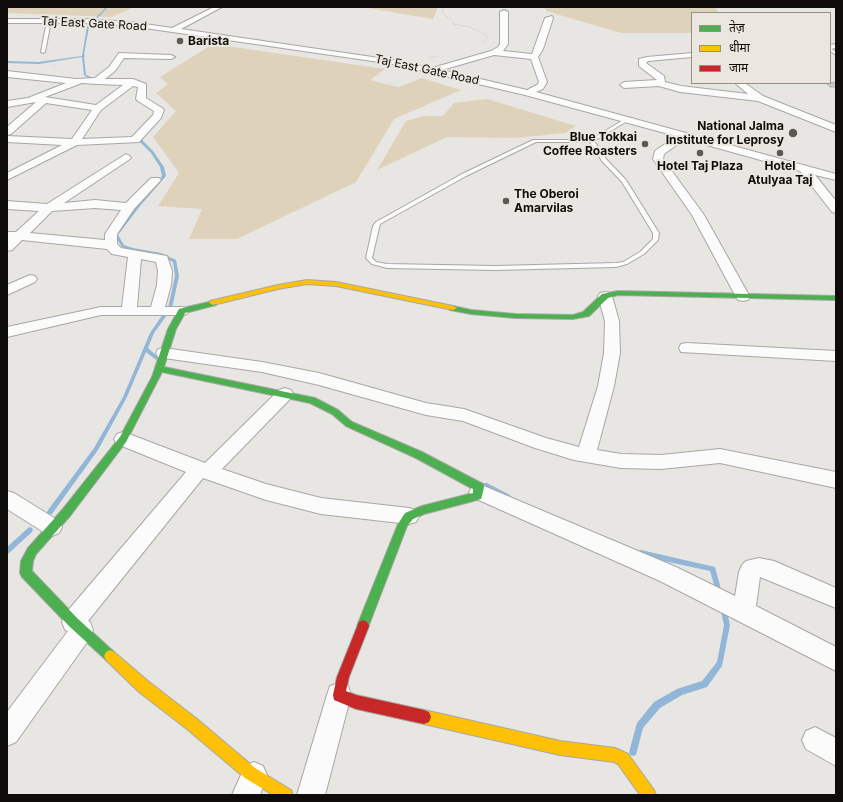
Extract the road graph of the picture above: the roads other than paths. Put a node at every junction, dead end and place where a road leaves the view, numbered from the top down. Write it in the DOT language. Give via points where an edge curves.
graph roads {
  1 [pos="219,7"];
  2 [pos="504,12"];
  3 [pos="549,18"];
  4 [pos="7,20"];
  5 [pos="49,21"];
  6 [pos="173,30"];
  7 [pos="43,52"];
  8 [pos="494,53"];
  9 [pos="691,55"];
  10 [pos="171,57"];
  11 [pos="534,57"];
  12 [pos="432,70"];
  13 [pos="7,74"];
  14 [pos="98,81"];
  15 [pos="77,82"];
  16 [pos="133,82"];
  17 [pos="659,83"];
  18 [pos="740,84"];
  19 [pos="624,85"];
  20 [pos="528,93"];
  21 [pos="760,98"];
  22 [pos="32,99"];
  23 [pos="44,100"];
  24 [pos="17,102"];
  25 [pos="7,104"];
  26 [pos="98,108"];
  27 [pos="16,117"];
  28 [pos="627,120"];
  29 [pos="7,125"];
  30 [pos="836,129"];
  31 [pos="7,132"];
  32 [pos="683,136"];
  33 [pos="7,139"];
  34 [pos="591,141"];
  35 [pos="75,142"];
  36 [pos="126,157"];
  37 [pos="804,168"];
  38 [pos="7,177"];
  39 [pos="836,177"];
  40 [pos="155,180"];
  41 [pos="7,205"];
  42 [pos="129,207"];
  43 [pos="49,208"];
  44 [pos="836,209"];
  45 [pos="7,235"];
  46 [pos="21,235"];
  47 [pos="111,239"];
  48 [pos="7,247"];
  49 [pos="135,254"];
  50 [pos="30,279"];
  51 [pos="7,291"];
  52 [pos="605,296"];
  53 [pos="743,297"];
  54 [pos="836,298"];
  55 [pos="129,311"];
  56 [pos="157,311"];
  57 [pos="182,312"];
  58 [pos="7,332"];
  59 [pos="687,348"];
  60 [pos="836,356"];
  61 [pos="161,361"];
  62 [pos="285,394"];
  63 [pos="123,439"];
  64 [pos="586,455"];
  65 [pos="204,470"];
  66 [pos="836,480"];
  67 [pos="480,492"];
  68 [pos="7,499"];
  69 [pos="409,516"];
  70 [pos="52,527"];
  71 [pos="836,598"];
  72 [pos="744,611"];
  73 [pos="77,626"];
  74 [pos="836,659"];
  75 [pos="339,695"];
  76 [pos="7,733"];
  77 [pos="815,740"];
  78 [pos="836,753"];
  79 [pos="250,785"];
  80 [pos="286,795"];
  81 [pos="311,795"];
  82 [pos="650,795"];
  1 -- 6 [label="street"];
  2 -- 8 [label="street" via="504,44"];
  3 -- 11 [label="street"];
  4 -- 5 [label="street, Taj East Gate Road"];
  5 -- 6 [label="street, Taj East Gate Road" via="105,22"];
  5 -- 7 [label="lane"];
  6 -- 12 [label="street, Taj East Gate Road" via="354,55"];
  8 -- 11 [label="street"];
  8 -- 12 [label="street"];
  9 -- 17 [label="street" via="642,61 642,64 661,78"];
  10 -- 14 [label="street" via="122,55 112,69"];
  11 -- 20 [label="street" via="543,82 540,87"];
  12 -- 20 [label="street, Taj East Gate Road"];
  13 -- 15 [label="street"];
  14 -- 15 [label="street"];
  14 -- 16 [label="street"];
  15 -- 22 [label="street"];
  16 -- 26 [label="street"];
  16 -- 35 [label="street" via="143,86 141,99 159,110 135,140"];
  17 -- 19 [label="street"];
  17 -- 21 [label="street" via="692,91"];
  18 -- 21 [label="street"];
  20 -- 28 [label="street, Taj East Gate Road"];
  21 -- 30 [label="street"];
  22 -- 23 [label="street"];
  22 -- 24 [label="street"];
  23 -- 26 [label="street"];
  23 -- 27 [label="street"];
  24 -- 25 [label="street"];
  24 -- 27 [label="street" via="27,106"];
  26 -- 35 [label="street"];
  27 -- 29 [label="street"];
  27 -- 31 [label="street"];
  28 -- 32 [label="street, Taj East Gate Road"];
  28 -- 34 [label="lane"];
  32 -- 37 [label="street, Taj East Gate Road"];
  32 -- 53 [label="street" via="659,153 658,159 698,215"];
  33 -- 35 [label="street"];
  34 -- 34 [label="lane" via="535,141 464,175 378,223 369,258 374,263 387,266 495,268 624,263 642,253 656,240 656,233 624,181 604,160"];
  35 -- 38 [label="street"];
  36 -- 43 [label="street"];
  37 -- 39 [label="street, Taj East Gate Road"];
  37 -- 44 [label="street"];
  40 -- 42 [label="street"];
  41 -- 43 [label="street"];
  42 -- 43 [label="street" via="95,204"];
  42 -- 47 [label="street"];
  43 -- 46 [label="street"];
  45 -- 46 [label="street"];
  46 -- 47 [label="street" via="96,244"];
  46 -- 48 [label="street"];
  47 -- 49 [label="street" via="117,251"];
  49 -- 55 [label="street"];
  49 -- 56 [label="street" via="157,256 162,259 165,271 164,285"];
  50 -- 51 [label="street"];
  52 -- 53 [label="street" via="618,293 674,293"];
  52 -- 57 [label="street" via="586,314 573,317 515,316 471,312 336,284 307,282"];
  52 -- 64 [label="street" via="612,321 612,353 606,386"];
  53 -- 54 [label="street"];
  55 -- 56 [label="street"];
  55 -- 58 [label="street" via="91,312"];
  56 -- 57 [label="street"];
  57 -- 61 [label="street" via="172,328"];
  59 -- 60 [label="street"];
  61 -- 62 [label="street"];
  61 -- 63 [label="street"];
  61 -- 64 [label="street" via="262,367 319,379 426,409 464,415 541,443"];
  62 -- 65 [label="street"];
  62 -- 67 [label="street" via="312,400 335,412 348,424 419,455 474,483"];
  63 -- 65 [label="street"];
  63 -- 70 [label="street" via="66,513"];
  64 -- 66 [label="street" via="622,461 661,462 720,456"];
  65 -- 69 [label="street" via="266,492 321,506"];
  65 -- 73 [label="street"];
  67 -- 69 [label="street" via="477,496 435,506"];
  67 -- 72 [label="street" via="668,574"];
  68 -- 70 [label="street"];
  69 -- 75 [label="street" via="399,533 343,677"];
  70 -- 73 [label="street" via="32,551 27,561 26,573"];
  71 -- 72 [label="street" via="759,567 750,572"];
  72 -- 74 [label="street"];
  73 -- 76 [label="street"];
  73 -- 79 [label="street" via="144,687 192,724"];
  75 -- 81 [label="street"];
  75 -- 82 [label="street" via="356,702 560,748 615,755 623,759"];
  77 -- 78 [label="street"];
  79 -- 80 [label="street"];
}
